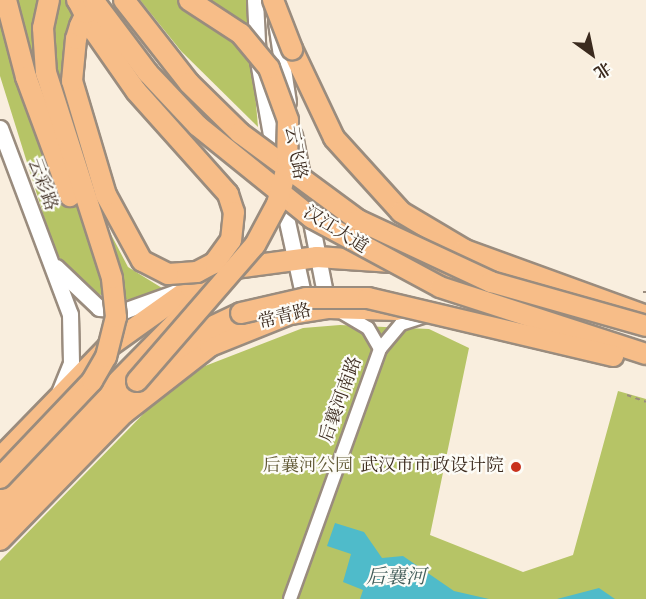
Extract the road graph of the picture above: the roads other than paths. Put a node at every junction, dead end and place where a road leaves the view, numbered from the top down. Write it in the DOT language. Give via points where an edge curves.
graph roads {
  1 [pos="6,0"];
  2 [pos="49,0"];
  3 [pos="77,0"];
  4 [pos="94,0"];
  5 [pos="124,0"];
  6 [pos="189,0"];
  7 [pos="255,0"];
  8 [pos="275,0"];
  9 [pos="0,128"];
  10 [pos="46,255"];
  11 [pos="296,257"];
  12 [pos="317,257"];
  13 [pos="235,268"];
  14 [pos="112,278"];
  15 [pos="191,288"];
  16 [pos="328,308"];
  17 [pos="307,311"];
  18 [pos="469,317"];
  19 [pos="646,318"];
  20 [pos="646,326"];
  21 [pos="380,349"];
  22 [pos="646,354"];
  23 [pos="646,361"];
  24 [pos="137,381"];
  25 [pos="55,400"];
  26 [pos="0,458"];
  27 [pos="0,478"];
  28 [pos="0,501"];
  29 [pos="0,521"];
  30 [pos="0,540"];
  31 [pos="290,599"];
  1 -- 14 [label="main road, bridge" via="26,77 75,211"];
  2 -- 14 [label="main road, bridge" via="43,28 46,72"];
  3 -- 4 [label="main road, bridge" via="78,1 82,9 86,17 90,25 136,91 228,194 234,212 231,240 214,263 197,273 168,274 142,261 106,195 72,81 76,39 80,26 83,20 86,13"];
  4 -- 22 [label="main road, 汉江大道, bridge" via="148,73 198,126 320,223 449,291"];
  5 -- 20 [label="main road, 汉江大道, bridge" via="166,56 233,127 350,215 423,254 491,282"];
  6 -- 24 [label="main road, bridge" via="241,34 269,68 288,120 287,166 277,204 255,245"];
  7 -- 11 [label="street, 云飞路" via="258,61"];
  8 -- 12 [label="street, 云飞路" via="283,70"];
  8 -- 19 [label="main road, bridge" via="323,122 356,169 393,205 465,250"];
  9 -- 10 [label="street, 云彩路"];
  10 -- 15 [label="street" via="80,295 99,308 126,310"];
  10 -- 25 [label="street, 云彩路" via="70,314 73,340 66,380"];
  11 -- 12 [label="main road"];
  11 -- 13 [label="main road"];
  11 -- 17 [label="street, 云飞路"];
  12 -- 16 [label="street, 云飞路"];
  12 -- 19 [label="main road" via="446,271"];
  13 -- 15 [label="main road"];
  13 -- 28 [label="main road" via="163,331"];
  14 -- 27 [label="main road, bridge" via="114,330 99,369"];
  15 -- 25 [label="main road" via="108,347"];
  16 -- 17 [label="main road, 常青路"];
  16 -- 18 [label="main road, 常青路"];
  16 -- 21 [label="street" via="361,322"];
  17 -- 30 [label="main road, 常青路" via="249,327 177,367 124,413"];
  18 -- 21 [label="street" via="415,316"];
  18 -- 23 [label="main road, 常青路"];
  21 -- 31 [label="street, 后襄河南路"];
  23 -- 24 [label="main road, bridge" via="552,344 408,304 328,297 262,306 221,321"];
  24 -- 29 [label="main road"];
  25 -- 26 [label="main road"];
}
